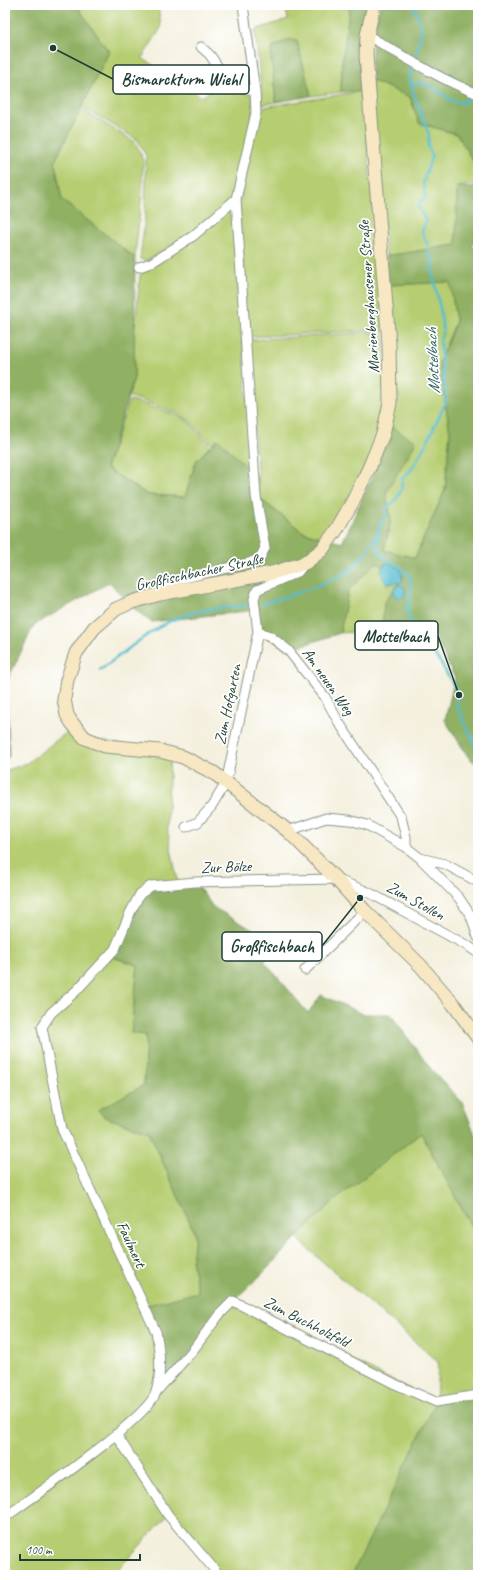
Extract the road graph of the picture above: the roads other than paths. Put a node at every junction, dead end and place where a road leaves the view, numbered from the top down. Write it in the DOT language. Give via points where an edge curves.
graph roads {
  1 [pos="243,5"];
  2 [pos="374,5"];
  3 [pos="367,35"];
  4 [pos="201,47"];
  5 [pos="255,90"];
  6 [pos="478,94"];
  7 [pos="236,199"];
  8 [pos="139,267"];
  9 [pos="305,563"];
  10 [pos="160,594"];
  11 [pos="258,632"];
  12 [pos="226,783"];
  13 [pos="186,827"];
  14 [pos="288,831"];
  15 [pos="406,847"];
  16 [pos="420,858"];
  17 [pos="336,879"];
  18 [pos="478,882"];
  19 [pos="365,911"];
  20 [pos="130,913"];
  21 [pos="478,937"];
  22 [pos="478,953"];
  23 [pos="305,970"];
  24 [pos="478,1038"];
  25 [pos="156,1393"];
  26 [pos="478,1395"];
  27 [pos="116,1434"];
  28 [pos="5,1517"];
  29 [pos="219,1575"];
  1 -- 5 [label="street"];
  2 -- 3 [label="main road, Marienberghausener Straße"];
  3 -- 6 [label="street" via="433,74"];
  3 -- 9 [label="main road, Marienberghausener Straße" via="366,55 390,344 390,403 383,434 353,501 322,550"];
  4 -- 5 [label="street" via="210,55 230,85"];
  5 -- 7 [label="street" via="256,113"];
  7 -- 8 [label="street" via="193,236 151,263"];
  7 -- 10 [label="street" via="256,496 265,548 260,558 249,563 166,582"];
  9 -- 10 [label="main road, Großfischbacher Straße" via="272,573"];
  9 -- 11 [label="street" via="298,572 257,590 254,599"];
  10 -- 12 [label="main road, Großfischbacher Straße" via="116,609 94,628 76,653 67,680 64,698 67,715 85,738 105,746 160,751 183,757 214,773"];
  11 -- 12 [label="street, Zum Hofgarten"];
  11 -- 15 [label="street, Am neuen Weg" via="270,636 288,650 325,697 401,817"];
  12 -- 13 [label="street" via="212,806 198,822"];
  12 -- 14 [label="main road, Großfischbacher Straße"];
  14 -- 15 [label="street" via="326,818 349,820 367,825"];
  14 -- 17 [label="main road, Großfischbacher Straße"];
  15 -- 16 [label="street"];
  16 -- 18 [label="street" via="445,864"];
  16 -- 21 [label="street" via="459,898 471,916"];
  17 -- 19 [label="main road, Großfischbacher Straße"];
  17 -- 20 [label="street, Zur Bölze" via="151,886 140,894"];
  17 -- 22 [label="street, Zum Stollen" via="368,892"];
  19 -- 23 [label="street"];
  19 -- 24 [label="main road, Großfischbacher Straße" via="421,966"];
  20 -- 25 [label="street, Faulmert" via="115,949 76,991 51,1013 42,1027 62,1129 156,1332 161,1357"];
  25 -- 26 [label="street, Zum Buchholzfeld" via="233,1301 395,1384 436,1402"];
  25 -- 27 [label="street, Faulmert" via="146,1407"];
  27 -- 28 [label="street"];
  27 -- 29 [label="street" via="168,1515"];
}
